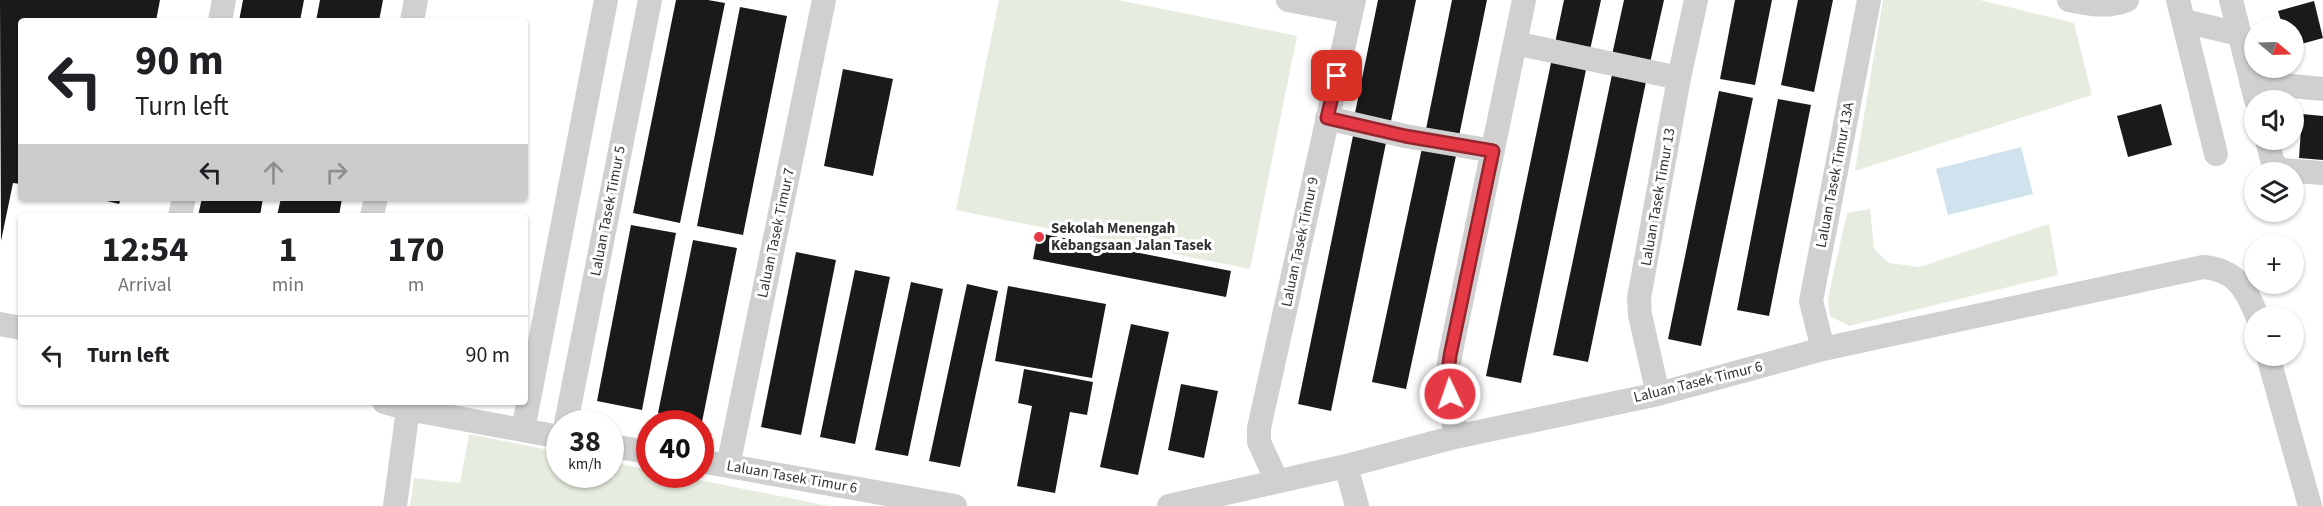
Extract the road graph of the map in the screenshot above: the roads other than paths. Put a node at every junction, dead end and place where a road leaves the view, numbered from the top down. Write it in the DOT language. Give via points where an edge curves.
graph roads {
  1 [pos="224,0"];
  2 [pos="416,0"];
  3 [pos="606,0"];
  4 [pos="650,0"];
  5 [pos="824,0"];
  6 [pos="1288,0"];
  7 [pos="1524,0"];
  8 [pos="1696,0"];
  9 [pos="1869,0"];
  10 [pos="2069,0"];
  11 [pos="2127,0"];
  12 [pos="2231,0"];
  13 [pos="1353,6"];
  14 [pos="2181,11"];
  15 [pos="221,18"];
  16 [pos="413,18"];
  17 [pos="2239,33"];
  18 [pos="1515,43"];
  19 [pos="1679,78"];
  20 [pos="2323,89"];
  21 [pos="2254,90"];
  22 [pos="2288,90"];
  23 [pos="1327,118"];
  24 [pos="2270,150"];
  25 [pos="1493,151"];
  26 [pos="2217,154"];
  27 [pos="2323,173"];
  28 [pos="2253,306"];
  29 [pos="0,324"];
  30 [pos="18,327"];
  31 [pos="1823,349"];
  32 [pos="2271,366"];
  33 [pos="1658,394"];
  34 [pos="528,399"];
  35 [pos="394,405"];
  36 [pos="527,405"];
  37 [pos="408,409"];
  38 [pos="569,410"];
  39 [pos="522,430"];
  40 [pos="546,434"];
  41 [pos="1455,437"];
  42 [pos="714,464"];
  43 [pos="728,466"];
  44 [pos="1346,466"];
  45 [pos="1277,481"];
  46 [pos="395,506"];
  47 [pos="955,506"];
  48 [pos="1169,506"];
  49 [pos="1357,506"];
  50 [pos="2310,506"];
  1 -- 15 [label="street"];
  2 -- 16 [label="street"];
  3 -- 34 [label="street"];
  4 -- 38 [label="street, Laluan Tasek Timur 5"];
  5 -- 43 [label="street, Laluan Tasek Timur 7"];
  6 -- 13 [label="street"];
  7 -- 18 [label="street"];
  8 -- 19 [label="street, Laluan Tasek Timur 13"];
  9 -- 31 [label="street, Laluan Tasek Timur 13A" via="1811,301"];
  10 -- 11 [label="street" via="2109,5"];
  12 -- 17 [label="street"];
  13 -- 23 [label="street, Laluan Tasek Timur 9"];
  14 -- 17 [label="street"];
  14 -- 26 [label="street"];
  17 -- 21 [label="street"];
  18 -- 19 [label="street"];
  18 -- 25 [label="street"];
  19 -- 33 [label="street, Laluan Tasek Timur 13" via="1639,298"];
  20 -- 22 [label="street"];
  23 -- 25 [label="street"];
  23 -- 45 [label="street, Laluan Tasek Timur 9" via="1259,428 1259,441"];
  24 -- 27 [label="street" via="2273,163 2281,170"];
  25 -- 41 [label="street" via="1450,356"];
  28 -- 31 [label="street, Laluan Tasek Timur 6" via="2227,272 2203,267"];
  29 -- 30 [label="street"];
  31 -- 33 [label="street, Laluan Tasek Timur 6"];
  32 -- 50 [label="street"];
  33 -- 41 [label="street, Laluan Tasek Timur 6"];
  35 -- 37 [label="street"];
  36 -- 39 [label="street"];
  37 -- 39 [label="street"];
  37 -- 46 [label="street"];
  39 -- 40 [label="street"];
  41 -- 44 [label="street, Laluan Tasek Timur 6"];
  42 -- 43 [label="street, Laluan Tasek Timur 6"];
  43 -- 47 [label="street, Laluan Tasek Timur 6"];
  44 -- 45 [label="street, Laluan Tasek Timur 6"];
  44 -- 49 [label="street"];
  45 -- 48 [label="street, Laluan Tasek Timur 6"];
}
